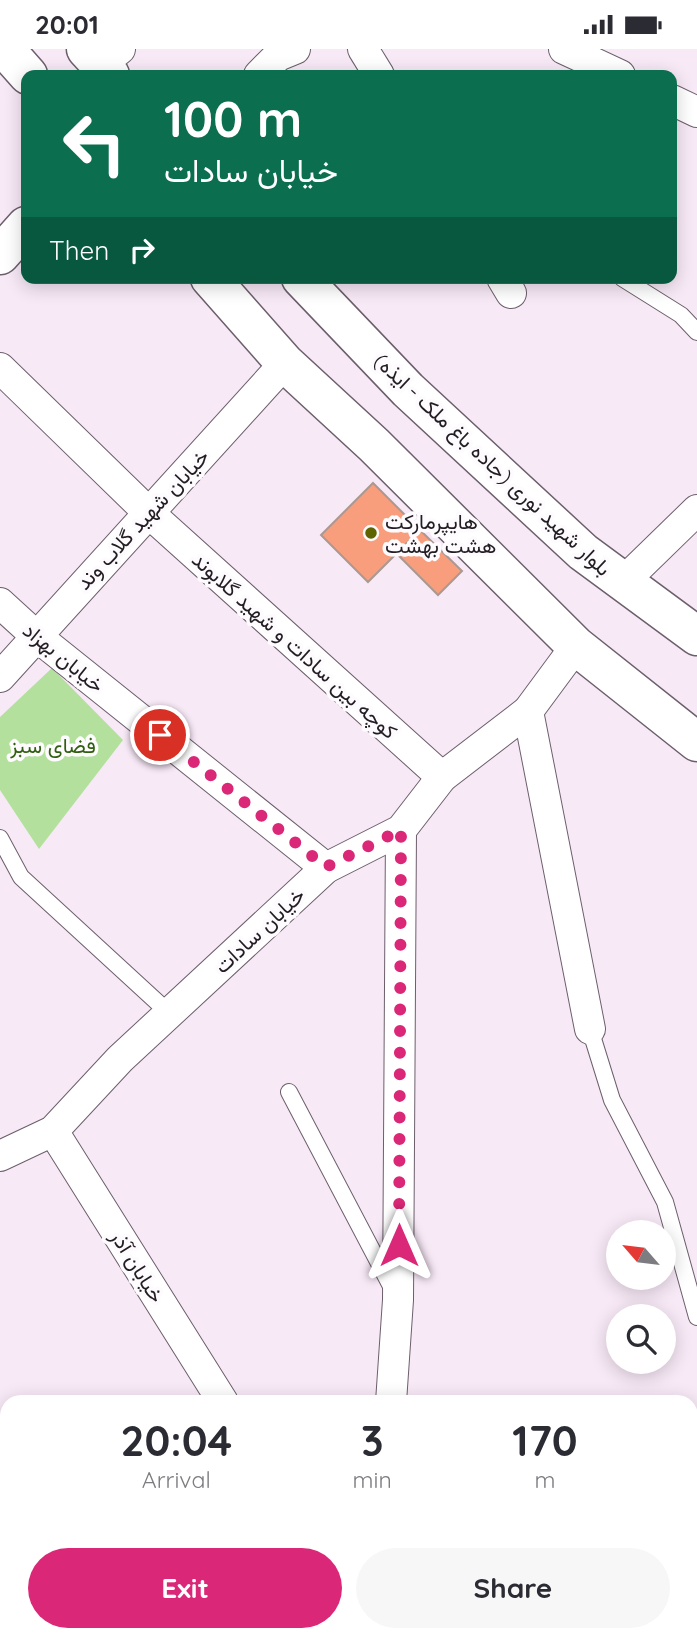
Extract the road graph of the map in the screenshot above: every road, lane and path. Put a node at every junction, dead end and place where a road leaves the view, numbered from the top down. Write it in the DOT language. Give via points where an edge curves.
graph roads {
  1 [pos="5,49"];
  2 [pos="295,49"];
  3 [pos="363,49"];
  4 [pos="564,49"];
  5 [pos="24,70"];
  6 [pos="264,70"];
  7 [pos="376,70"];
  8 [pos="609,70"];
  9 [pos="677,102"];
  10 [pos="697,112"];
  11 [pos="21,232"];
  12 [pos="0,255"];
  13 [pos="215,284"];
  14 [pos="306,284"];
  15 [pos="632,284"];
  16 [pos="697,332"];
  17 [pos="285,363"];
  18 [pos="0,368"];
  19 [pos="697,510"];
  20 [pos="149,513"];
  21 [pos="623,582"];
  22 [pos="0,603"];
  23 [pos="34,635"];
  24 [pos="697,636"];
  25 [pos="576,646"];
  26 [pos="0,677"];
  27 [pos="528,711"];
  28 [pos="697,742"];
  29 [pos="442,777"];
  30 [pos="401,830"];
  31 [pos="0,838"];
  32 [pos="326,867"];
  33 [pos="169,1013"];
  34 [pos="590,1029"];
  35 [pos="289,1092"];
  36 [pos="53,1131"];
  37 [pos="0,1156"];
  38 [pos="398,1300"];
  39 [pos="697,1317"];
  40 [pos="219,1395"];
  41 [pos="391,1395"];
  1 -- 5 [label="main road"];
  2 -- 6 [label="street" via="278,56"];
  3 -- 7 [label="street"];
  4 -- 8 [label="street"];
  9 -- 10 [label="street"];
  11 -- 12 [label="main road"];
  13 -- 17 [label="main road"];
  14 -- 21 [label="main road, بلوار شهید نوری (جاده باغ ملک - ایذه)" via="417,399 583,552"];
  15 -- 16 [label="lane" via="681,315"];
  17 -- 20 [label="street, خیابان شهید گلاب وند"];
  17 -- 25 [label="main road"];
  18 -- 20 [label="street, کوچه بین سادات و شهید گلابوند"];
  19 -- 21 [label="street"];
  20 -- 23 [label="street, خیابان شهید گلاب وند"];
  20 -- 29 [label="street, کوچه بین سادات و شهید گلابوند"];
  21 -- 24 [label="main road, بلوار شهید نوری (جاده باغ ملک - ایذه)"];
  22 -- 23 [label="street, خیابان بهزاد"];
  23 -- 26 [label="street, خیابان شهید گلاب وند"];
  23 -- 32 [label="street, خیابان بهزاد"];
  25 -- 27 [label="street, خیابان سادات"];
  25 -- 28 [label="main road"];
  27 -- 29 [label="street, خیابان سادات"];
  27 -- 34 [label="street"];
  29 -- 30 [label="street, خیابان سادات"];
  30 -- 32 [label="street, خیابان سادات"];
  30 -- 38 [label="street"];
  31 -- 33 [label="lane" via="21,877"];
  32 -- 33 [label="street, خیابان سادات"];
  33 -- 36 [label="street, خیابان سادات"];
  34 -- 39 [label="lane" via="612,1100 665,1202"];
  35 -- 38 [label="lane"];
  36 -- 37 [label="street, خیابان سادات"];
  36 -- 40 [label="street, خیابان آذر"];
  38 -- 41 [label="street"];
}
